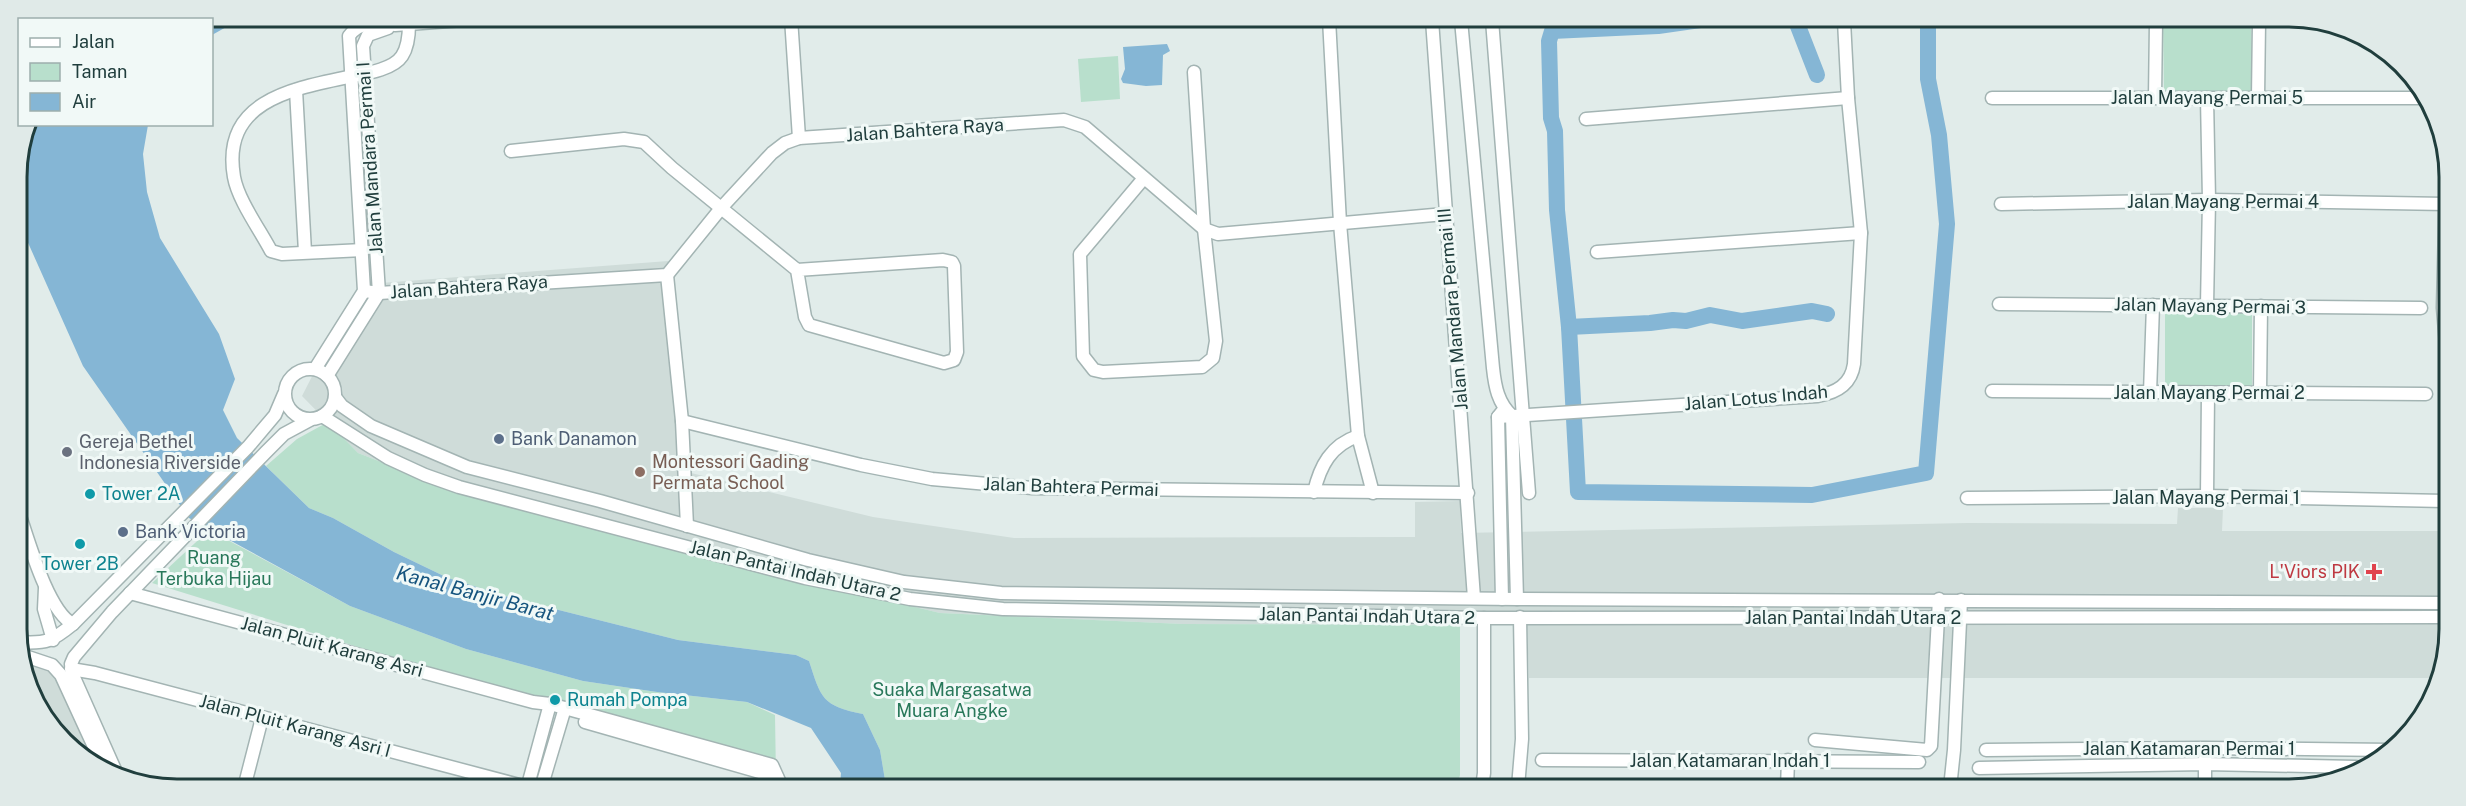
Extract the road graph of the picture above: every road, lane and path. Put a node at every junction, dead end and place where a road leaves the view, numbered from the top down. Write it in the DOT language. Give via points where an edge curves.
graph roads {
  1 [pos="361,27"];
  2 [pos="388,27"];
  3 [pos="409,27"];
  4 [pos="792,27"];
  5 [pos="1329,27"];
  6 [pos="1432,27"];
  7 [pos="1462,27"];
  8 [pos="1492,27"];
  9 [pos="1844,27"];
  10 [pos="2156,27"];
  11 [pos="2259,27"];
  12 [pos="1194,72"];
  13 [pos="366,75"];
  14 [pos="350,77"];
  15 [pos="296,90"];
  16 [pos="1848,98"];
  17 [pos="1992,98"];
  18 [pos="2155,98"];
  19 [pos="2207,98"];
  20 [pos="2258,98"];
  21 [pos="2416,98"];
  22 [pos="1586,119"];
  23 [pos="799,138"];
  24 [pos="511,151"];
  25 [pos="1144,178"];
  26 [pos="2209,200"];
  27 [pos="2001,204"];
  28 [pos="2439,204"];
  29 [pos="722,207"];
  30 [pos="1445,214"];
  31 [pos="1340,223"];
  32 [pos="1204,229"];
  33 [pos="1861,233"];
  34 [pos="363,250"];
  35 [pos="305,252"];
  36 [pos="1597,252"];
  37 [pos="797,270"];
  38 [pos="667,275"];
  39 [pos="364,291"];
  40 [pos="379,293"];
  41 [pos="1999,303"];
  42 [pos="2153,305"];
  43 [pos="2207,306"];
  44 [pos="2261,306"];
  45 [pos="2421,308"];
  46 [pos="342,340"];
  47 [pos="315,369"];
  48 [pos="327,376"];
  49 [pos="1992,391"];
  50 [pos="2150,393"];
  51 [pos="2208,393"];
  52 [pos="2260,393"];
  53 [pos="284,394"];
  54 [pos="2426,394"];
  55 [pos="337,399"];
  56 [pos="1509,414"];
  57 [pos="319,418"];
  58 [pos="682,422"];
  59 [pos="1358,436"];
  60 [pos="1314,492"];
  61 [pos="1373,493"];
  62 [pos="1467,493"];
  63 [pos="1529,493"];
  64 [pos="2207,496"];
  65 [pos="1967,498"];
  66 [pos="2439,501"];
  67 [pos="687,526"];
  68 [pos="27,535"];
  69 [pos="45,586"];
  70 [pos="130,593"];
  71 [pos="1474,598"];
  72 [pos="1502,599"];
  73 [pos="1517,599"];
  74 [pos="1939,599"];
  75 [pos="1961,600"];
  76 [pos="2439,603"];
  77 [pos="1560,616"];
  78 [pos="1520,617"];
  79 [pos="2439,617"];
  80 [pos="1484,618"];
  81 [pos="1938,618"];
  82 [pos="1960,618"];
  83 [pos="73,624"];
  84 [pos="53,640"];
  85 [pos="28,642"];
  86 [pos="30,657"];
  87 [pos="71,669"];
  88 [pos="549,708"];
  89 [pos="564,712"];
  90 [pos="262,718"];
  91 [pos="1815,740"];
  92 [pos="2204,748"];
  93 [pos="1986,750"];
  94 [pos="2377,750"];
  95 [pos="99,757"];
  96 [pos="1542,760"];
  97 [pos="1788,760"];
  98 [pos="1919,762"];
  99 [pos="113,764"];
  100 [pos="2205,764"];
  101 [pos="2346,767"];
  102 [pos="1979,768"];
  103 [pos="246,779"];
  104 [pos="496,779"];
  105 [pos="530,779"];
  106 [pos="544,779"];
  107 [pos="775,779"];
  108 [pos="1483,779"];
  109 [pos="1519,779"];
  110 [pos="1787,779"];
  111 [pos="1951,779"];
  112 [pos="2205,779"];
  1 -- 14 [label="street, Jalan Mandara Permai I" via="352,30 348,41"];
  2 -- 13 [label="street, Jalan Mandara Permai I" via="365,39"];
  3 -- 13 [label="street" via="402,56"];
  4 -- 23 [label="street"];
  5 -- 31 [label="street"];
  6 -- 30 [label="street, Jalan Mandara Permai III"];
  7 -- 56 [label="street" via="1493,368 1497,392"];
  8 -- 56 [label="street"];
  9 -- 16 [label="street, Jalan Lotus Indah"];
  10 -- 18 [label="street"];
  11 -- 20 [label="street"];
  12 -- 32 [label="street"];
  13 -- 14 [label="street"];
  13 -- 40 [label="street, Jalan Mandara Permai I"];
  14 -- 15 [label="street"];
  14 -- 34 [label="street, Jalan Mandara Permai I"];
  15 -- 35 [label="street"];
  15 -- 35 [label="street" via="262,103 246,117 234,141 234,177 271,251"];
  16 -- 22 [label="street"];
  16 -- 33 [label="street, Jalan Lotus Indah"];
  17 -- 18 [label="street, Jalan Mayang Permai 5"];
  18 -- 19 [label="street, Jalan Mayang Permai 5"];
  19 -- 20 [label="street, Jalan Mayang Permai 5"];
  19 -- 26 [label="street"];
  20 -- 21 [label="street, Jalan Mayang Permai 5"];
  23 -- 25 [label="street, Jalan Bahtera Raya" via="1064,120 1085,127"];
  23 -- 29 [label="street, Jalan Bahtera Raya" via="772,153"];
  24 -- 29 [label="street" via="644,142"];
  25 -- 32 [label="street, Jalan Bahtera Raya"];
  25 -- 32 [label="street" via="1080,254 1083,356 1094,370 1202,367 1213,358 1216,341"];
  26 -- 27 [label="street, Jalan Mayang Permai 4"];
  26 -- 28 [label="street, Jalan Mayang Permai 4"];
  26 -- 43 [label="street"];
  29 -- 37 [label="street"];
  29 -- 38 [label="street, Jalan Bahtera Raya"];
  30 -- 31 [label="street"];
  30 -- 62 [label="street, Jalan Mandara Permai III"];
  31 -- 32 [label="street" via="1218,234"];
  31 -- 59 [label="street"];
  33 -- 36 [label="street"];
  33 -- 56 [label="street, Jalan Lotus Indah" via="1853,373 1833,393"];
  34 -- 35 [label="street"];
  34 -- 39 [label="street, Jalan Mandara Permai I"];
  37 -- 37 [label="street" via="952,262 957,352 954,360 944,363 809,325"];
  38 -- 40 [label="street, Jalan Bahtera Raya"];
  38 -- 58 [label="street"];
  39 -- 40 [label="street"];
  39 -- 46 [label="street"];
  40 -- 46 [label="street"];
  41 -- 42 [label="street, Jalan Mayang Permai 3"];
  42 -- 43 [label="street, Jalan Mayang Permai 3"];
  42 -- 50 [label="street"];
  43 -- 44 [label="street, Jalan Mayang Permai 3"];
  44 -- 45 [label="street, Jalan Mayang Permai 3"];
  44 -- 52 [label="street"];
  46 -- 47 [label="street"];
  46 -- 48 [label="street"];
  47 -- 48 [label="street"];
  47 -- 53 [label="street" via="297,372"];
  48 -- 55 [label="street"];
  49 -- 50 [label="street, Jalan Mayang Permai 2"];
  50 -- 51 [label="street, Jalan Mayang Permai 2"];
  51 -- 52 [label="street, Jalan Mayang Permai 2"];
  51 -- 64 [label="street"];
  52 -- 54 [label="street, Jalan Mayang Permai 2"];
  53 -- 57 [label="street" via="289,409 302,418"];
  53 -- 83 [label="street" via="275,415 248,447"];
  55 -- 57 [label="street"];
  55 -- 67 [label="street, Jalan Pantai Indah Utara 2" via="371,426 467,467"];
  56 -- 63 [label="street"];
  56 -- 72 [label="street"];
  56 -- 73 [label="street"];
  57 -- 70 [label="street" via="284,434"];
  57 -- 80 [label="street, Jalan Pantai Indah Utara 2" via="388,458 459,487 805,578 910,599 1003,609"];
  58 -- 60 [label="street, Jalan Bahtera Permai" via="861,465 973,484"];
  58 -- 67 [label="street"];
  59 -- 60 [label="street" via="1331,452 1318,473"];
  59 -- 61 [label="street"];
  60 -- 61 [label="street, Jalan Bahtera Permai"];
  61 -- 62 [label="street, Jalan Bahtera Permai"];
  62 -- 71 [label="street, Jalan Mandara Permai III"];
  64 -- 65 [label="street, Jalan Mayang Permai 1"];
  64 -- 66 [label="street, Jalan Mayang Permai 1"];
  67 -- 71 [label="street, Jalan Pantai Indah Utara 2" via="904,582 1001,593"];
  68 -- 69 [label="street"];
  69 -- 83 [label="street" via="66,620"];
  69 -- 84 [label="street" via="44,609"];
  70 -- 87 [label="street" via="77,652"];
  70 -- 88 [label="street, Jalan Pluit Karang Asri"];
  71 -- 72 [label="street, Jalan Pantai Indah Utara 2"];
  72 -- 73 [label="street, Jalan Pantai Indah Utara 2"];
  72 -- 77 [label="street" via="1517,606 1551,607"];
  73 -- 74 [label="street, Jalan Pantai Indah Utara 2"];
  74 -- 75 [label="street, Jalan Pantai Indah Utara 2"];
  74 -- 81 [label="street, Jalan Katamaran Indah 1"];
  75 -- 76 [label="street, Jalan Pantai Indah Utara 2"];
  75 -- 82 [label="street"];
  77 -- 78 [label="street, Jalan Pantai Indah Utara 2"];
  77 -- 81 [label="street, Jalan Pantai Indah Utara 2"];
  78 -- 80 [label="street, Jalan Pantai Indah Utara 2"];
  78 -- 109 [label="street" via="1522,740"];
  79 -- 82 [label="street, Jalan Pantai Indah Utara 2"];
  80 -- 108 [label="street"];
  81 -- 82 [label="street, Jalan Pantai Indah Utara 2"];
  81 -- 91 [label="street, Jalan Katamaran Indah 1" via="1931,746 1927,750"];
  82 -- 111 [label="street"];
  83 -- 84 [label="street"];
  84 -- 85 [label="street"];
  86 -- 95 [label="street" via="52,665 62,675"];
  87 -- 90 [label="street, Jalan Pluit Karang Asri I"];
  87 -- 99 [label="street"];
  88 -- 89 [label="street, Jalan Pluit Karang Asri"];
  88 -- 105 [label="street"];
  89 -- 106 [label="street"];
  89 -- 107 [label="street, Jalan Pluit Karang Asri" via="749,764"];
  90 -- 103 [label="street"];
  90 -- 104 [label="street, Jalan Pluit Karang Asri I"];
  92 -- 93 [label="street, Jalan Katamaran Permai 1"];
  92 -- 94 [label="street, Jalan Katamaran Permai 1"];
  92 -- 100 [label="street"];
  96 -- 97 [label="street, Jalan Katamaran Indah 1"];
  97 -- 98 [label="street, Jalan Katamaran Indah 1"];
  97 -- 110 [label="street"];
  100 -- 101 [label="street"];
  100 -- 102 [label="street"];
  100 -- 112 [label="street"];
}
